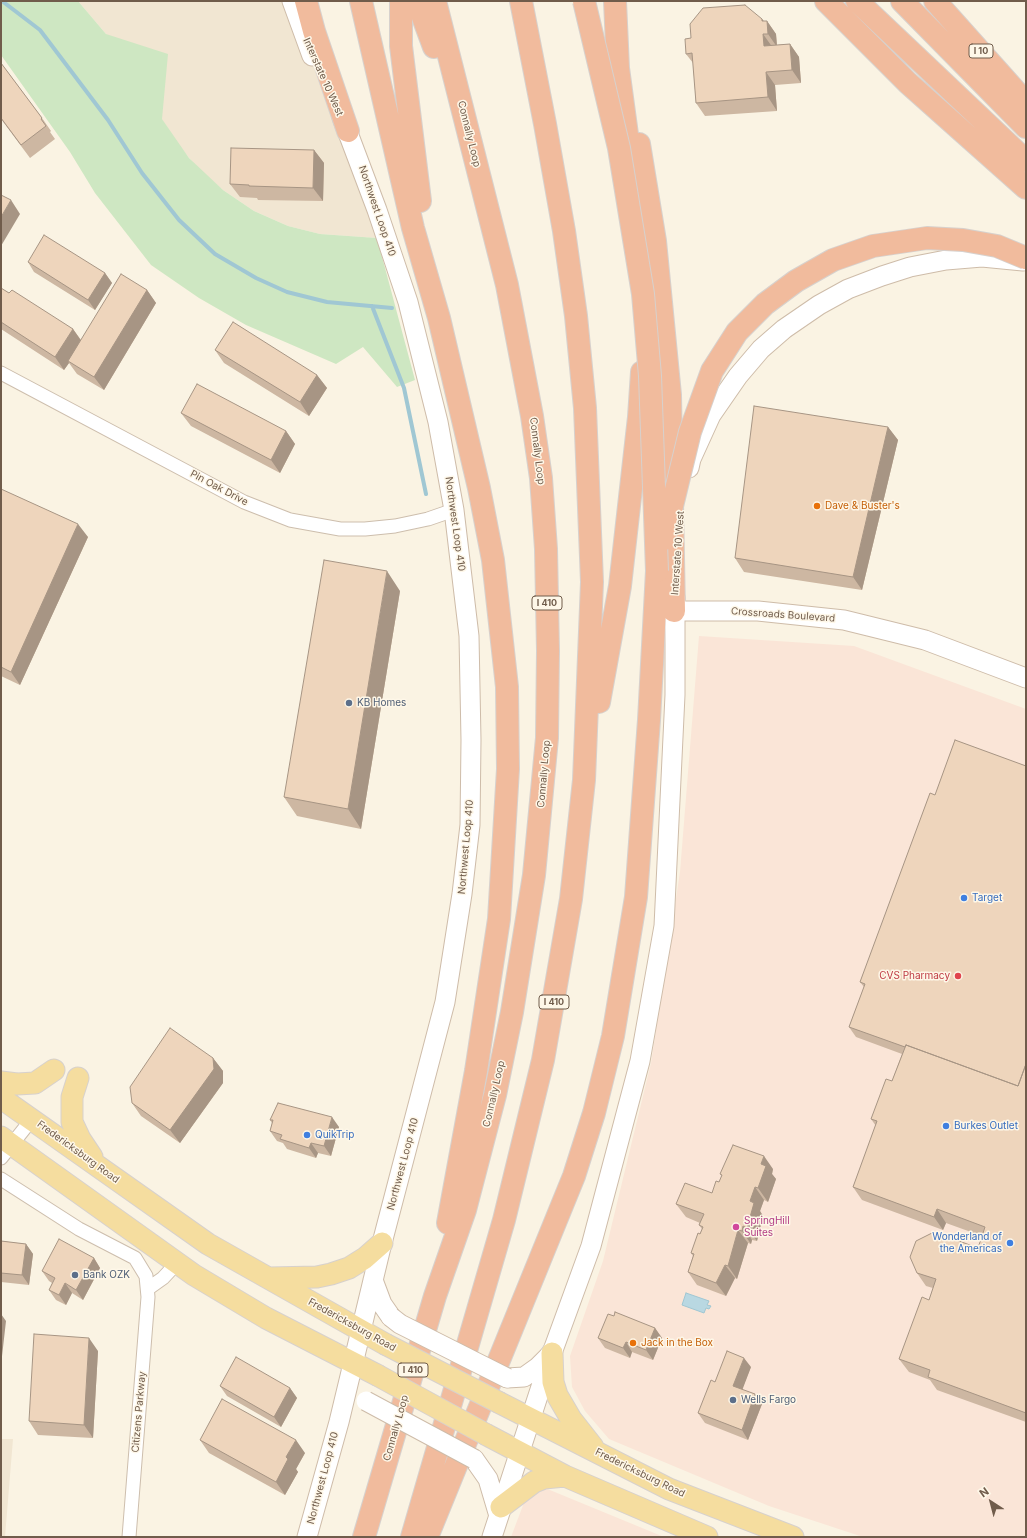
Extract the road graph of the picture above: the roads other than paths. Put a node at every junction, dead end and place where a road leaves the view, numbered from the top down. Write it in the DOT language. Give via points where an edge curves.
graph roads {
  1 [pos="292,1"];
  2 [pos="306,1"];
  3 [pos="361,1"];
  4 [pos="401,1"];
  5 [pos="417,1"];
  6 [pos="435,1"];
  7 [pos="521,1"];
  8 [pos="584,1"];
  9 [pos="616,1"];
  10 [pos="826,1"];
  11 [pos="857,1"];
  12 [pos="902,1"];
  13 [pos="935,1"];
  14 [pos="1026,103"];
  15 [pos="1026,127"];
  16 [pos="348,131"];
  17 [pos="473,147"];
  18 [pos="1026,161"];
  19 [pos="1026,188"];
  20 [pos="1026,258"];
  21 [pos="1026,261"];
  22 [pos="439,318"];
  23 [pos="1,373"];
  24 [pos="454,510"];
  25 [pos="656,571"];
  26 [pos="674,611"];
  27 [pos="1026,678"];
  28 [pos="584,780"];
  29 [pos="54,1070"];
  30 [pos="78,1078"];
  31 [pos="1,1082"];
  32 [pos="1,1098"];
  33 [pos="32,1119"];
  34 [pos="4,1147"];
  35 [pos="101,1168"];
  36 [pos="1,1179"];
  37 [pos="382,1243"];
  38 [pos="177,1263"];
  39 [pos="268,1278"];
  40 [pos="373,1280"];
  41 [pos="149,1288"];
  42 [pos="435,1296"];
  43 [pos="360,1331"];
  44 [pos="552,1353"];
  45 [pos="352,1362"];
  46 [pos="531,1419"];
  47 [pos="339,1422"];
  48 [pos="518,1453"];
  49 [pos="599,1453"];
  50 [pos="565,1476"];
  51 [pos="500,1512"];
  52 [pos="129,1537"];
  53 [pos="307,1537"];
  54 [pos="364,1537"];
  55 [pos="412,1537"];
  56 [pos="427,1537"];
  57 [pos="492,1537"];
  58 [pos="707,1537"];
  59 [pos="793,1537"];
  1 -- 16 [label="main road, Interstate 10 West" via="314,61"];
  2 -- 16 [label="highway"];
  3 -- 22 [label="highway" via="413,228"];
  4 -- 22 [label="highway" via="401,46 411,135"];
  5 -- 17 [label="highway"];
  6 -- 17 [label="highway, Connally Loop / I 410"];
  7 -- 28 [label="highway, I 410" via="564,231 585,408 592,582"];
  8 -- 25 [label="highway, bridge" via="619,148 643,294 650,376"];
  9 -- 26 [label="highway" via="655,241 670,395"];
  9 -- 28 [label="highway" via="618,68 642,259 644,346 639,417 620,586"];
  10 -- 19 [label="highway" via="908,83"];
  11 -- 18 [label="highway"];
  12 -- 15 [label="highway"];
  13 -- 14 [label="highway, I 10"];
  16 -- 24 [label="main road, Northwest Loop 410" via="378,210 408,302 438,422"];
  17 -- 42 [label="highway, Connally Loop / I 410" via="518,337 541,478 546,557 547,738 537,855 512,1012 495,1095 465,1210"];
  20 -- 25 [label="highway, bridge" via="997,246 963,240 927,238 873,246 833,260 796,281 764,304 737,332 712,371 690,432"];
  21 -- 26 [label="main road, Interstate 10 West" via="982,257 946,260 882,276 848,289 819,305 784,329 761,349 738,376 711,415 691,459 679,513"];
  22 -- 42 [label="highway" via="493,560 507,687 508,769 499,919 476,1071"];
  23 -- 24 [label="street, Pin Oak Drive" via="244,502 290,520 315,526 365,529 428,519"];
  24 -- 37 [label="main road, Northwest Loop 410" via="469,636 470,825 462,894 444,1002"];
  25 -- 56 [label="highway" via="650,713 636,897 613,1036 594,1113 574,1176"];
  26 -- 27 [label="main road, Crossroads Boulevard" via="758,611 844,620 925,640"];
  26 -- 44 [label="main road" via="675,695 664,926 640,1061 617,1149 591,1246"];
  28 -- 55 [label="highway, I 410" via="571,898 543,1060 502,1228"];
  29 -- 31 [label="main road" via="35,1082"];
  30 -- 35 [label="main road" via="72,1097 72,1122 80,1139"];
  32 -- 33 [label="main road, Fredericksburg Road"];
  33 -- 34 [label="street"];
  33 -- 35 [label="main road, Fredericksburg Road"];
  34 -- 38 [label="main road"];
  35 -- 39 [label="main road, Fredericksburg Road" via="176,1223"];
  36 -- 41 [label="street, Citizens Parkway" via="79,1228 135,1258 142,1268"];
  37 -- 39 [label="main road" via="349,1268 331,1274 317,1278"];
  37 -- 40 [label="main road, Northwest Loop 410"];
  38 -- 41 [label="street"];
  38 -- 45 [label="main road" via="266,1318"];
  39 -- 43 [label="main road, Fredericksburg Road"];
  40 -- 43 [label="main road, Northwest Loop 410"];
  40 -- 44 [label="main road, bridge" via="382,1304 400,1324 507,1378 524,1377"];
  41 -- 52 [label="street, Citizens Parkway"];
  42 -- 54 [label="highway, Connally Loop / I 410"];
  43 -- 45 [label="main road, Northwest Loop 410"];
  43 -- 46 [label="main road, Fredericksburg Road, bridge"];
  44 -- 46 [label="main road"];
  44 -- 49 [label="main road" via="553,1382 557,1395 581,1432"];
  45 -- 47 [label="main road, Northwest Loop 410"];
  45 -- 48 [label="main road, bridge"];
  46 -- 48 [label="main road"];
  46 -- 49 [label="main road, Fredericksburg Road"];
  47 -- 51 [label="main road, bridge" via="356,1402 366,1401 474,1459 488,1479"];
  47 -- 53 [label="main road, Northwest Loop 410"];
  48 -- 50 [label="main road"];
  48 -- 51 [label="main road"];
  49 -- 59 [label="main road, Fredericksburg Road" via="669,1489"];
  50 -- 51 [label="main road" via="544,1478 534,1482"];
  50 -- 58 [label="main road"];
  51 -- 57 [label="main road"];
}
